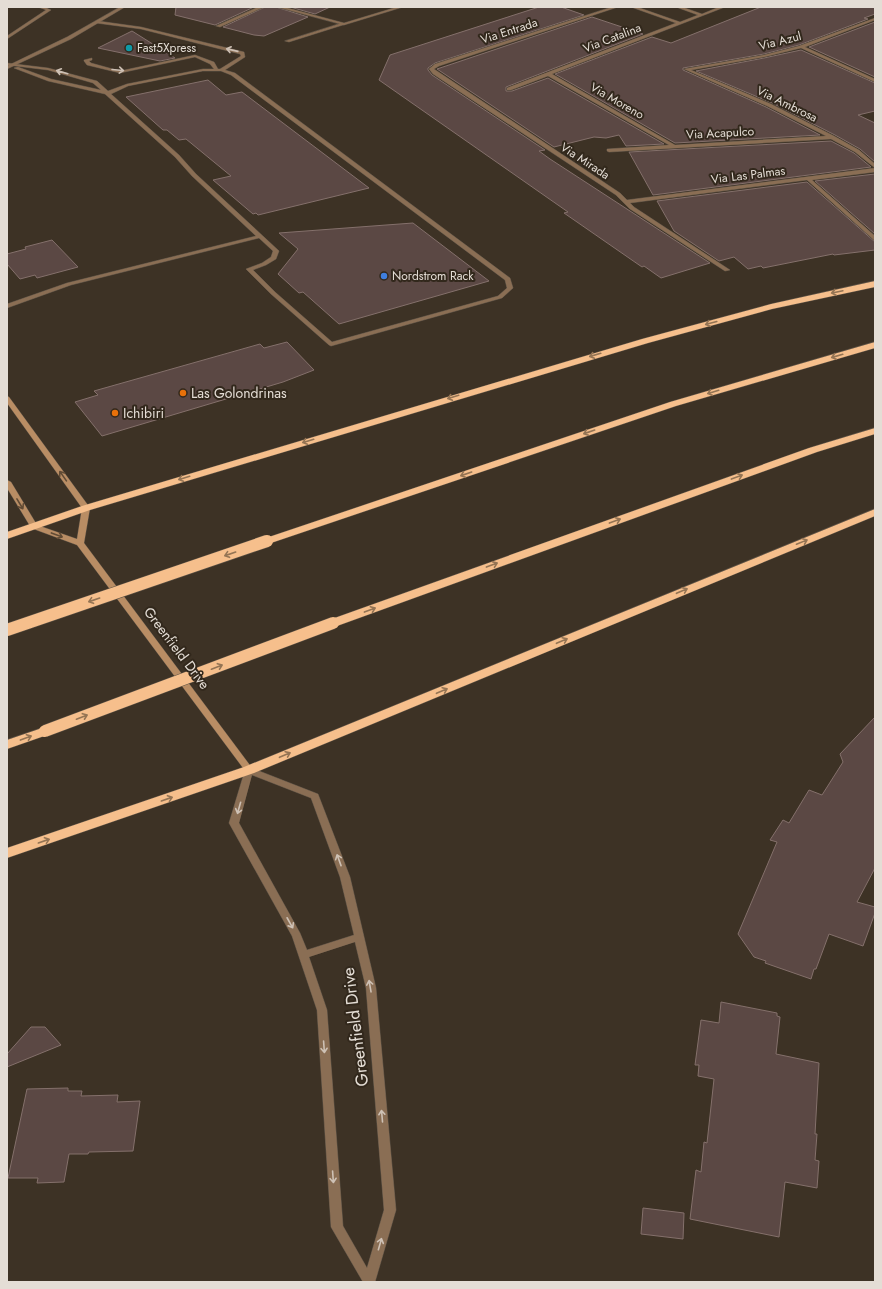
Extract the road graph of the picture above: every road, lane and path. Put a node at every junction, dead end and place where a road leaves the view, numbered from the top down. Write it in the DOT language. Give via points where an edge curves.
graph roads {
  1 [pos="40,7"];
  2 [pos="123,7"];
  3 [pos="262,7"];
  4 [pos="279,7"];
  5 [pos="400,7"];
  6 [pos="616,7"];
  7 [pos="633,7"];
  8 [pos="678,7"];
  9 [pos="723,7"];
  10 [pos="701,15"];
  11 [pos="875,19"];
  12 [pos="98,22"];
  13 [pos="679,23"];
  14 [pos="344,24"];
  15 [pos="218,26"];
  16 [pos="147,30"];
  17 [pos="138,34"];
  18 [pos="7,38"];
  19 [pos="286,41"];
  20 [pos="801,47"];
  21 [pos="90,59"];
  22 [pos="9,66"];
  23 [pos="431,69"];
  24 [pos="686,69"];
  25 [pos="219,70"];
  26 [pos="548,74"];
  27 [pos="875,81"];
  28 [pos="509,89"];
  29 [pos="109,93"];
  30 [pos="832,137"];
  31 [pos="675,146"];
  32 [pos="609,150"];
  33 [pos="875,167"];
  34 [pos="875,170"];
  35 [pos="807,178"];
  36 [pos="625,202"];
  37 [pos="261,236"];
  38 [pos="875,239"];
  39 [pos="726,270"];
  40 [pos="875,284"];
  41 [pos="7,306"];
  42 [pos="875,345"];
  43 [pos="7,398"];
  44 [pos="875,431"];
  45 [pos="7,482"];
  46 [pos="86,508"];
  47 [pos="875,512"];
  48 [pos="34,526"];
  49 [pos="7,536"];
  50 [pos="80,543"];
  51 [pos="7,630"];
  52 [pos="7,745"];
  53 [pos="249,770"];
  54 [pos="7,853"];
  55 [pos="359,937"];
  56 [pos="304,955"];
  57 [pos="369,1282"];
  1 -- 18 [label="street" via="49,10"];
  2 -- 12 [label="street"];
  3 -- 15 [label="street"];
  4 -- 14 [label="street"];
  5 -- 14 [label="street"];
  6 -- 23 [label="street, Via Entrada"];
  7 -- 13 [label="street"];
  8 -- 10 [label="street"];
  9 -- 10 [label="street, Via Catalina"];
  10 -- 13 [label="street, Via Catalina"];
  11 -- 20 [label="street, Via Azul"];
  12 -- 16 [label="street"];
  12 -- 22 [label="street"];
  13 -- 26 [label="street, Via Catalina"];
  14 -- 19 [label="street"];
  16 -- 17 [label="street"];
  25 -- 16 [label="street, one-way" via="242,56 242,52"];
  20 -- 24 [label="street, Via Azul"];
  20 -- 27 [label="street"];
  21 -- 25 [label="street, one-way" via="86,61 89,64 120,72 195,56 212,63"];
  22 -- 29 [label="street" via="79,89"];
  29 -- 22 [label="street, one-way" via="95,82 48,68"];
  23 -- 36 [label="street, Via Mirada" via="618,194"];
  24 -- 30 [label="street, Via Ambrosa" via="769,105"];
  25 -- 29 [label="street" via="203,70 127,85"];
  25 -- 37 [label="street" via="232,74 508,279 510,288 500,297 331,344 273,293 249,268 274,258 276,251"];
  26 -- 28 [label="street, Via Catalina"];
  26 -- 31 [label="street, Via Moreno"];
  29 -- 37 [label="street" via="177,156 208,190"];
  30 -- 31 [label="street, Via Acapulco"];
  30 -- 33 [label="street, Via Ambrosa" via="857,151"];
  31 -- 32 [label="street, Via Acapulco"];
  34 -- 35 [label="street, Via Las Palmas"];
  35 -- 36 [label="street, Via Las Palmas"];
  35 -- 38 [label="street"];
  36 -- 39 [label="street, Via Mirada"];
  37 -- 41 [label="street" via="69,284"];
  40 -- 46 [label="highway, one-way" via="771,307 644,340"];
  42 -- 51 [label="highway, one-way, bridge" via="673,404"];
  46 -- 43 [label="main road, one-way"];
  52 -- 44 [label="highway, one-way, bridge" via="333,623 813,450"];
  45 -- 48 [label="main road, one-way"];
  46 -- 48 [label="highway"];
  46 -- 50 [label="main road"];
  53 -- 47 [label="highway, one-way"];
  48 -- 49 [label="highway"];
  48 -- 50 [label="main road, one-way"];
  50 -- 53 [label="main road, Greenfield Drive"];
  54 -- 53 [label="highway, one-way"];
  55 -- 53 [label="street, Greenfield Drive, one-way" via="345,877 315,796"];
  53 -- 56 [label="street, Greenfield Drive, one-way" via="234,823 297,936"];
  55 -- 56 [label="street"];
  57 -- 55 [label="street, Greenfield Drive, one-way" via="390,1210 371,988"];
  56 -- 57 [label="street, Greenfield Drive, one-way" via="322,1010 337,1227"];
}
